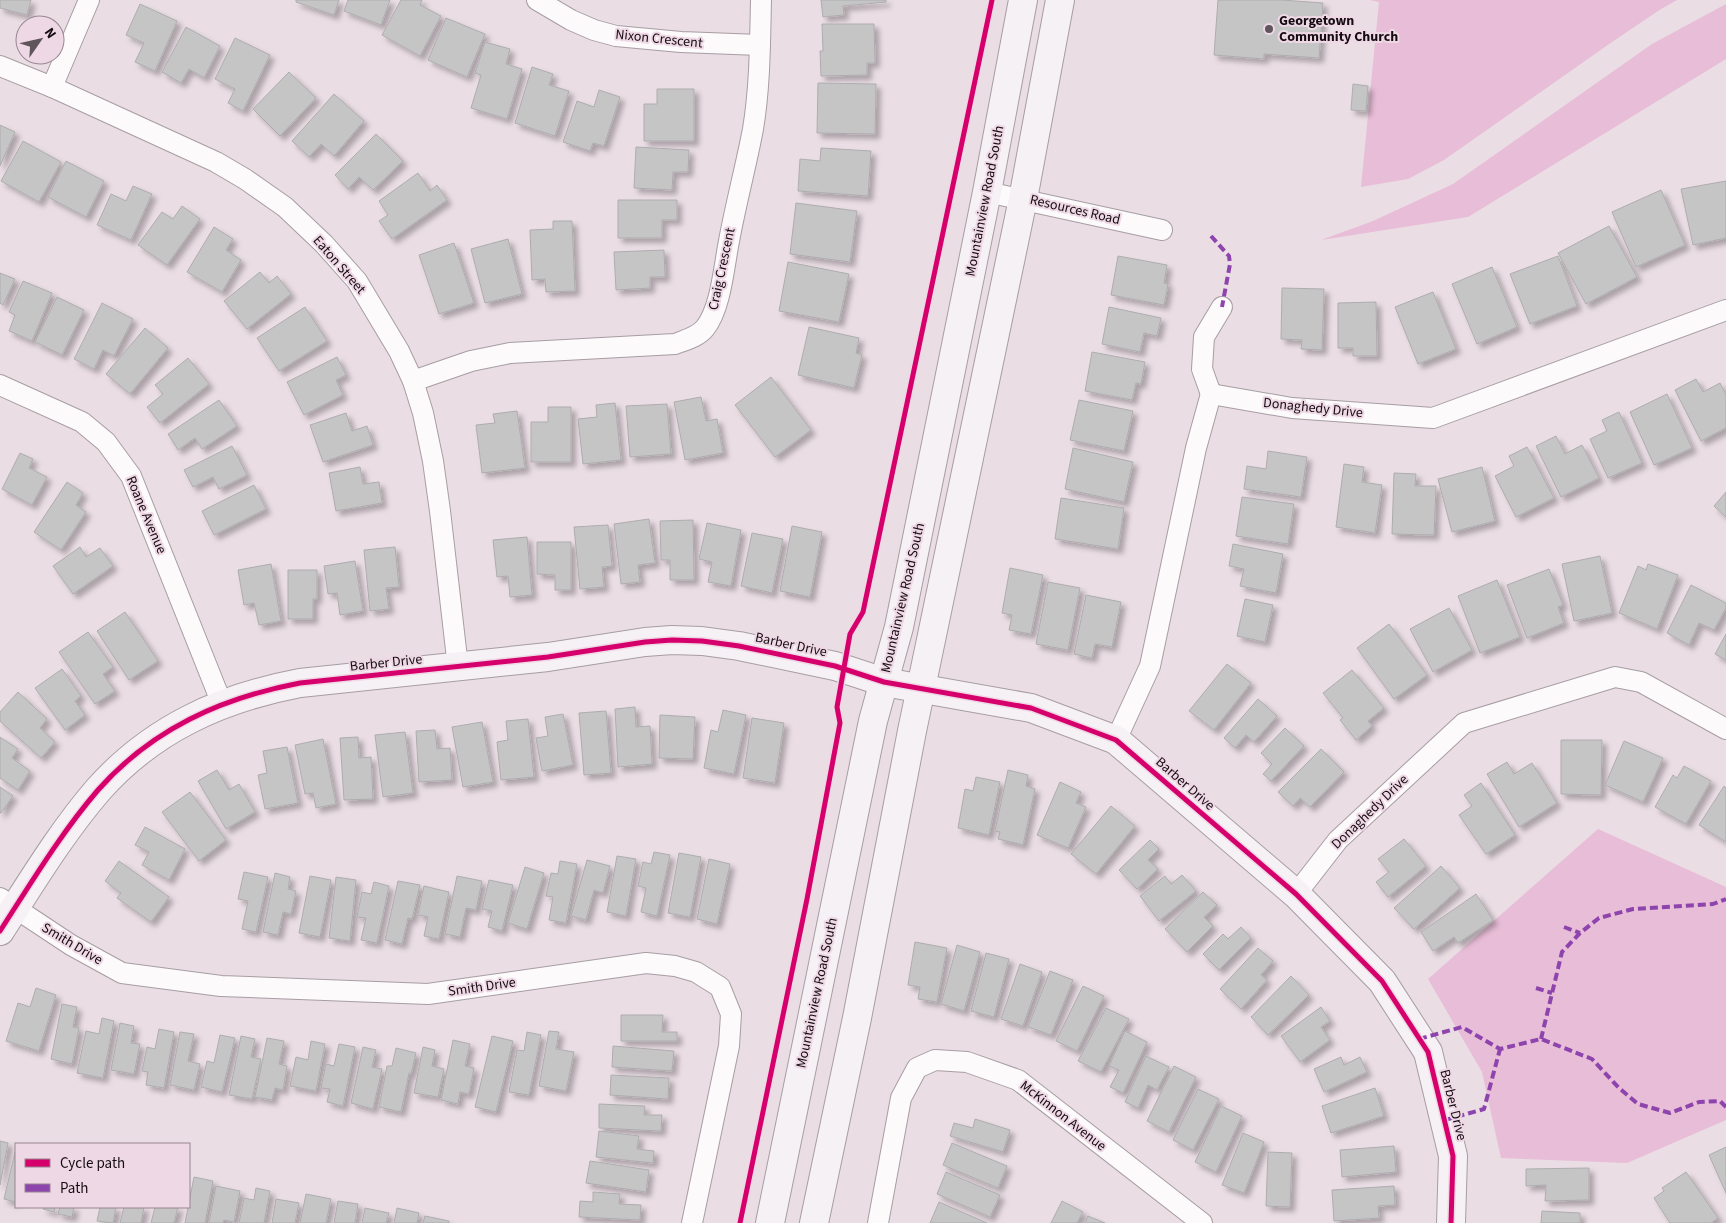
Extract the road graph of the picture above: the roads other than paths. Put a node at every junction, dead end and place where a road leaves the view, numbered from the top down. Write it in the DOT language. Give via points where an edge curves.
graph roads {
  1 [pos="89,0"];
  2 [pos="537,0"];
  3 [pos="761,0"];
  4 [pos="1023,0"];
  5 [pos="1060,0"];
  6 [pos="760,45"];
  7 [pos="0,66"];
  8 [pos="52,87"];
  9 [pos="987,192"];
  10 [pos="1023,199"];
  11 [pos="1162,230"];
  12 [pos="1222,307"];
  13 [pos="1726,310"];
  14 [pos="413,381"];
  15 [pos="0,385"];
  16 [pos="1211,394"];
  17 [pos="458,667"];
  18 [pos="884,682"];
  19 [pos="922,689"];
  20 [pos="222,704"];
  21 [pos="1726,729"];
  22 [pos="1116,740"];
  23 [pos="1296,894"];
  24 [pos="8,903"];
  25 [pos="0,931"];
  26 [pos="692,1223"];
  27 [pos="770,1223"];
  28 [pos="814,1223"];
  29 [pos="878,1223"];
  30 [pos="1202,1223"];
  31 [pos="1451,1223"];
  1 -- 8 [label="street"];
  2 -- 6 [label="street, Nixon Crescent" via="571,20 616,36"];
  3 -- 6 [label="street, Craig Crescent"];
  4 -- 9 [label="main road, Mountainview Road South"];
  5 -- 10 [label="main road"];
  6 -- 14 [label="street, Craig Crescent" via="753,128 718,297 712,317 704,329 675,344 510,353 462,364"];
  7 -- 8 [label="street, Eaton Street"];
  8 -- 14 [label="street, Eaton Street" via="216,162 285,207 357,280"];
  9 -- 10 [label="street, Resources Road"];
  9 -- 18 [label="main road, Mountainview Road South" via="899,627"];
  10 -- 11 [label="street, Resources Road"];
  10 -- 19 [label="main road"];
  12 -- 16 [label="street" via="1204,337 1202,369"];
  13 -- 16 [label="street, Donaghedy Drive" via="1433,418 1292,408"];
  14 -- 17 [label="street, Eaton Street" via="433,461"];
  15 -- 20 [label="street, Roane Avenue" via="82,422 106,442 132,476"];
  16 -- 22 [label="street" via="1196,448 1150,666"];
  17 -- 18 [label="main road, Barber Drive" via="645,642 702,641 834,666"];
  17 -- 20 [label="main road, Barber Drive" via="300,683"];
  18 -- 19 [label="main road, Barber Drive"];
  18 -- 27 [label="main road, Mountainview Road South" via="873,722"];
  19 -- 22 [label="main road, Barber Drive" via="1031,708"];
  19 -- 28 [label="main road"];
  20 -- 24 [label="main road, Barber Drive" via="170,731 112,776"];
  21 -- 23 [label="street, Donaghedy Drive" via="1641,682 1615,678 1464,723 1338,840"];
  22 -- 23 [label="main road, Barber Drive"];
  23 -- 31 [label="main road, Barber Drive" via="1382,982 1428,1052 1453,1156"];
  24 -- 25 [label="main road, Barber Drive"];
  24 -- 26 [label="street, Smith Drive" via="71,945 122,973 221,986 428,994 646,963 696,972 720,987 731,1014 728,1046"];
  29 -- 30 [label="street, McKinnon Avenue" via="901,1098 917,1068 935,1060 967,1062 1018,1080"];
}
